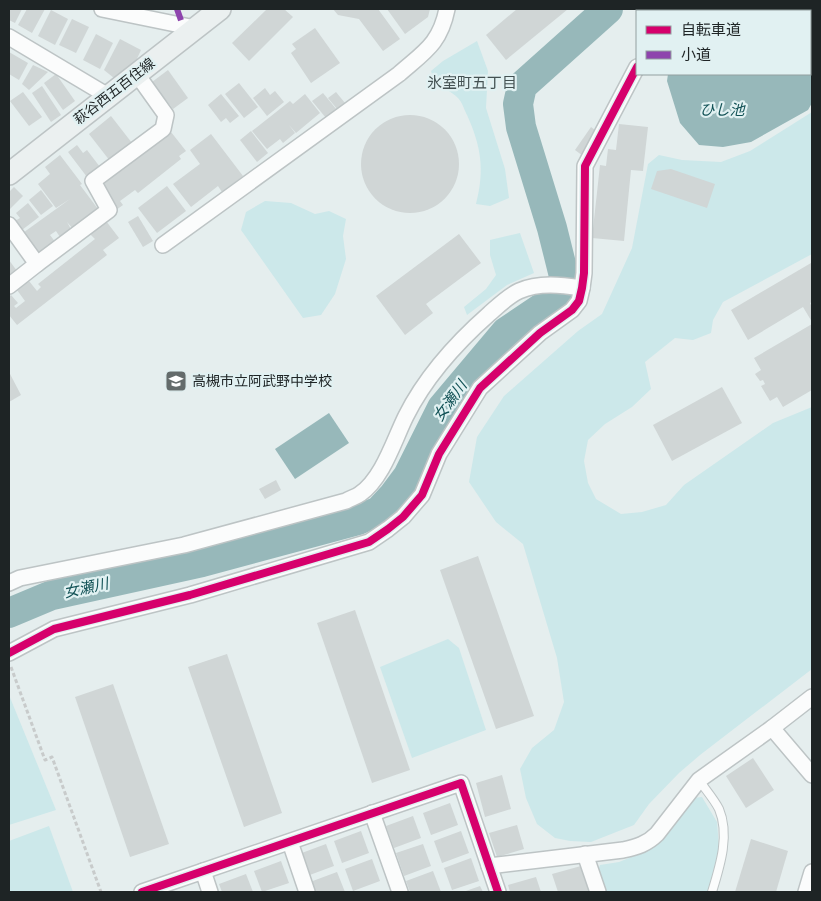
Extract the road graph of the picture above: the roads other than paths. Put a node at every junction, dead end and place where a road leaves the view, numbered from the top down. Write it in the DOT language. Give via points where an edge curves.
graph roads {
  1 [pos="102,9"];
  2 [pos="220,9"];
  3 [pos="446,9"];
  4 [pos="195,28"];
  5 [pos="9,37"];
  6 [pos="636,69"];
  7 [pos="136,73"];
  8 [pos="108,96"];
  9 [pos="9,174"];
  10 [pos="9,225"];
  11 [pos="163,245"];
  12 [pos="37,264"];
  13 [pos="9,286"];
  14 [pos="577,287"];
  15 [pos="9,583"];
  16 [pos="9,659"];
  17 [pos="812,697"];
  18 [pos="772,728"];
  19 [pos="812,775"];
  20 [pos="699,780"];
  21 [pos="372,813"];
  22 [pos="290,842"];
  23 [pos="585,854"];
  24 [pos="489,866"];
  25 [pos="203,871"];
  26 [pos="812,872"];
  27 [pos="142,892"];
  28 [pos="210,892"];
  29 [pos="307,892"];
  30 [pos="400,892"];
  31 [pos="498,892"];
  32 [pos="598,892"];
  33 [pos="712,892"];
  34 [pos="806,892"];
  1 -- 4 [label="street"];
  2 -- 4 [label="main road, 萩谷西五百住線"];
  3 -- 11 [label="street" via="433,44 399,74"];
  4 -- 7 [label="main road, 萩谷西五百住線"];
  5 -- 8 [label="street"];
  6 -- 14 [label="street" via="585,166"];
  7 -- 8 [label="main road, 萩谷西五百住線"];
  7 -- 12 [label="street" via="166,115 163,129 93,181 110,210"];
  8 -- 9 [label="main road, 萩谷西五百住線"];
  10 -- 12 [label="street"];
  12 -- 13 [label="street"];
  14 -- 15 [label="street" via="542,285 518,291 456,345 426,380 405,416 391,451 360,494 184,545 20,578"];
  14 -- 16 [label="street" via="579,301 572,310 540,333 480,388 439,454 422,495 403,517 369,542 190,595 54,629"];
  17 -- 18 [label="street"];
  18 -- 19 [label="street"];
  18 -- 20 [label="street"];
  20 -- 23 [label="street" via="651,840 634,848"];
  20 -- 33 [label="lane" via="718,808 723,826 723,850"];
  21 -- 22 [label="street"];
  21 -- 24 [label="street" via="461,783"];
  21 -- 30 [label="street"];
  22 -- 25 [label="street"];
  22 -- 29 [label="street"];
  23 -- 24 [label="street"];
  23 -- 32 [label="street"];
  24 -- 31 [label="street"];
  25 -- 27 [label="street"];
  25 -- 28 [label="street"];
  26 -- 34 [label="street"];
}
